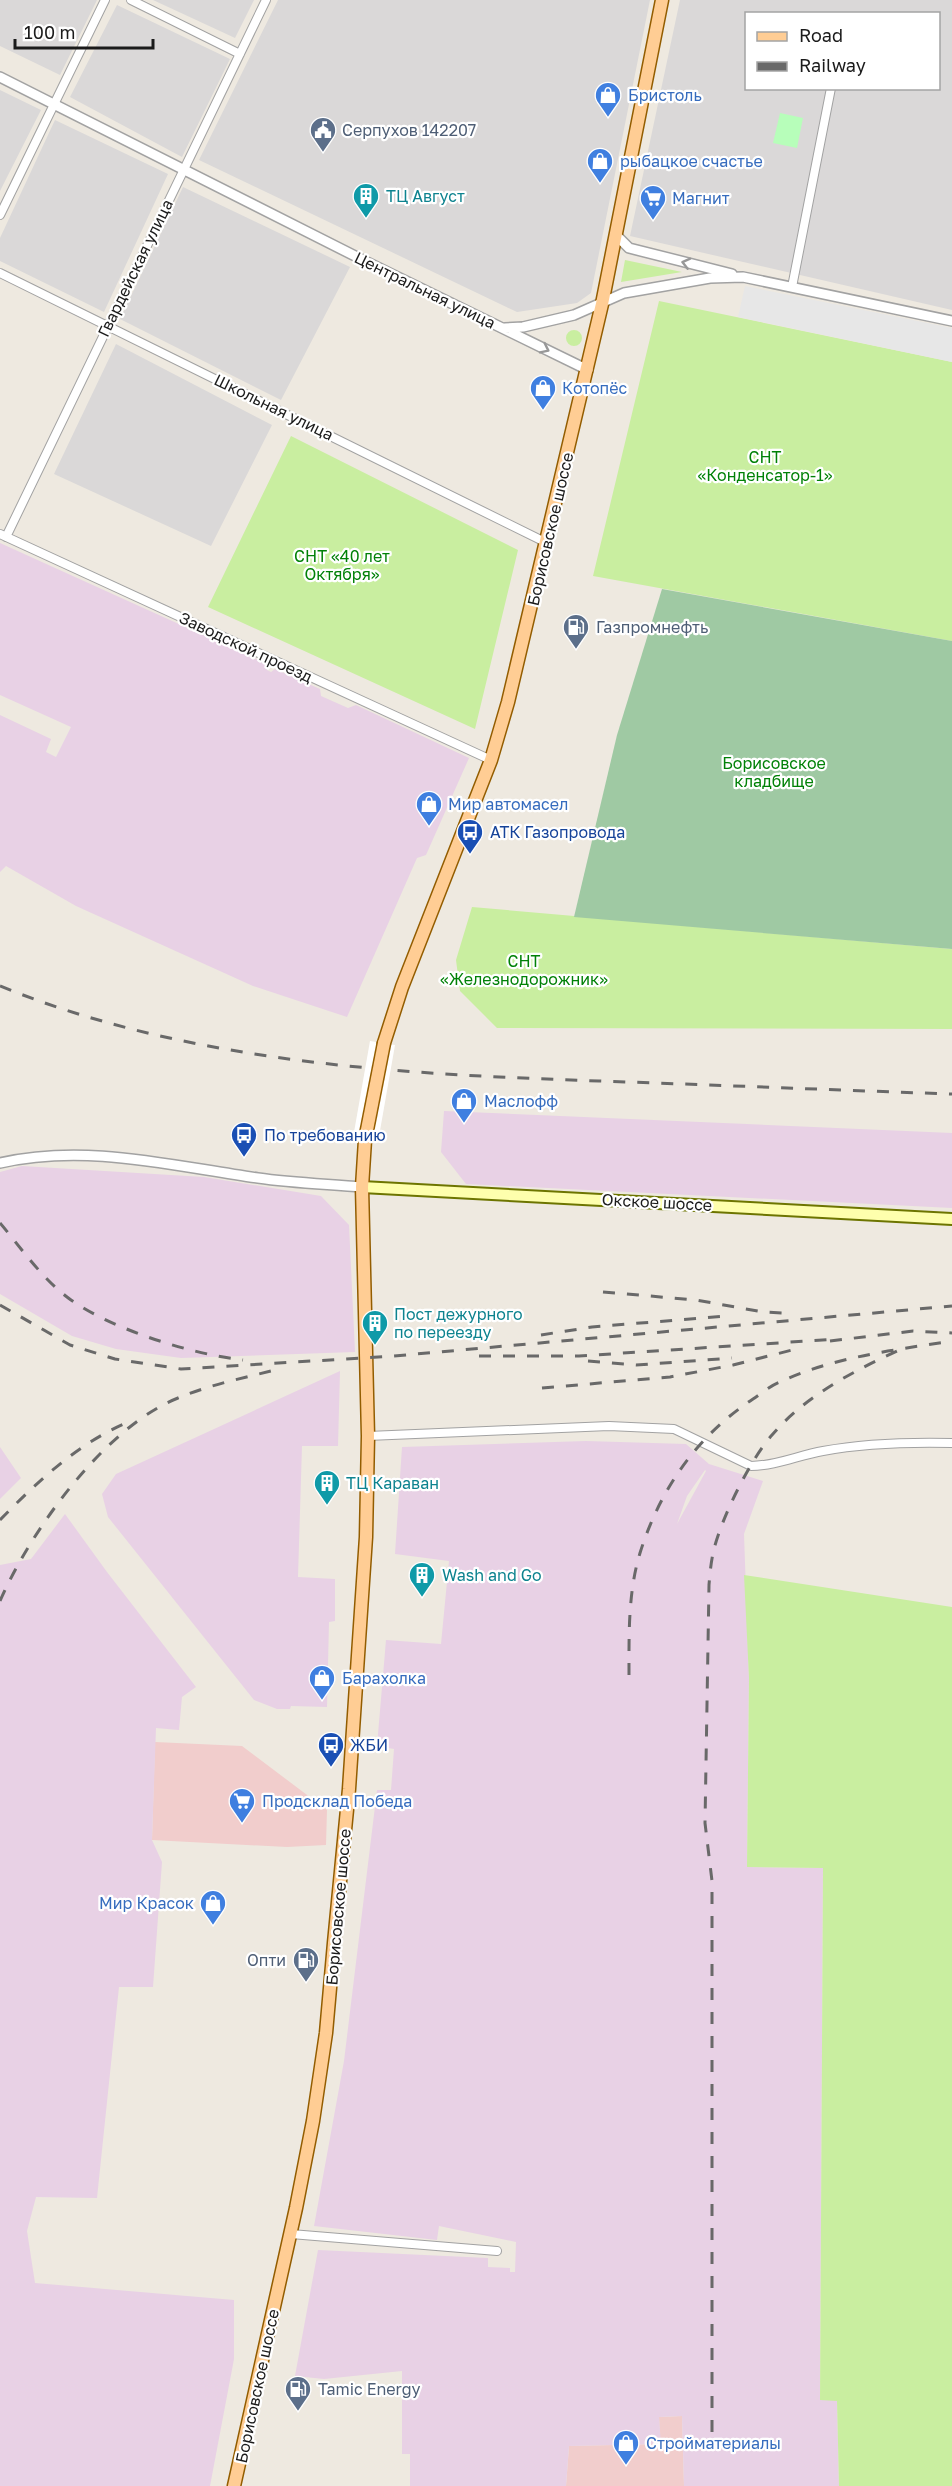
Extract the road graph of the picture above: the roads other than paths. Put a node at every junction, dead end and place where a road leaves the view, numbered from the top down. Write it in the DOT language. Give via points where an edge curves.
graph roads {
  1 [pos="105,0"];
  2 [pos="132,0"];
  3 [pos="266,0"];
  4 [pos="662,0"];
  5 [pos="240,54"];
  6 [pos="0,77"];
  7 [pos="831,90"];
  8 [pos="55,105"];
  9 [pos="183,168"];
  10 [pos="0,215"];
  11 [pos="616,235"];
  12 [pos="0,273"];
  13 [pos="743,277"];
  14 [pos="792,287"];
  15 [pos="602,304"];
  16 [pos="952,321"];
  17 [pos="108,325"];
  18 [pos="502,328"];
  19 [pos="588,370"];
  20 [pos="3,535"];
  21 [pos="547,543"];
  22 [pos="491,760"];
  23 [pos="0,1163"];
  24 [pos="362,1186"];
  25 [pos="952,1219"];
  26 [pos="368,1436"];
  27 [pos="952,1443"];
  28 [pos="291,2234"];
  29 [pos="497,2251"];
  30 [pos="234,2486"];
  1 -- 8 [label="street"];
  2 -- 5 [label="street"];
  3 -- 5 [label="street, Гвардейская улица"];
  4 -- 11 [label="main road, Борисовское шоссе"];
  5 -- 9 [label="street, Гвардейская улица"];
  6 -- 8 [label="street, Центральная улица"];
  7 -- 14 [label="street"];
  8 -- 9 [label="street, Центральная улица"];
  8 -- 10 [label="street"];
  9 -- 17 [label="street, Гвардейская улица"];
  9 -- 18 [label="street, Центральная улица"];
  13 -- 11 [label="street, one-way" via="629,248"];
  11 -- 15 [label="main road, Борисовское шоссе"];
  12 -- 17 [label="street, Школьная улица"];
  13 -- 14 [label="street, Центральная улица"];
  13 -- 15 [label="street, Центральная улица" via="624,293"];
  14 -- 16 [label="street, Центральная улица"];
  15 -- 18 [label="street, Центральная улица" via="574,315"];
  15 -- 19 [label="main road, Борисовское шоссе"];
  17 -- 20 [label="street, Гвардейская улица"];
  17 -- 21 [label="street, Школьная улица"];
  18 -- 19 [label="street, one-way"];
  19 -- 21 [label="main road, Борисовское шоссе"];
  20 -- 22 [label="street, Заводской проезд"];
  21 -- 22 [label="main road, Борисовское шоссе"];
  22 -- 24 [label="main road, Борисовское шоссе, bridge" via="384,1043 365,1140"];
  23 -- 24 [label="street" via="83,1154 291,1182"];
  24 -- 25 [label="main road, Окское шоссе"];
  24 -- 26 [label="main road, Борисовское шоссе"];
  26 -- 27 [label="street" via="609,1426 674,1429 751,1466 890,1442"];
  26 -- 28 [label="main road, Борисовское шоссе" via="365,1544 348,1789 326,2033"];
  28 -- 29 [label="street"];
  28 -- 30 [label="main road, Борисовское шоссе"];
}
